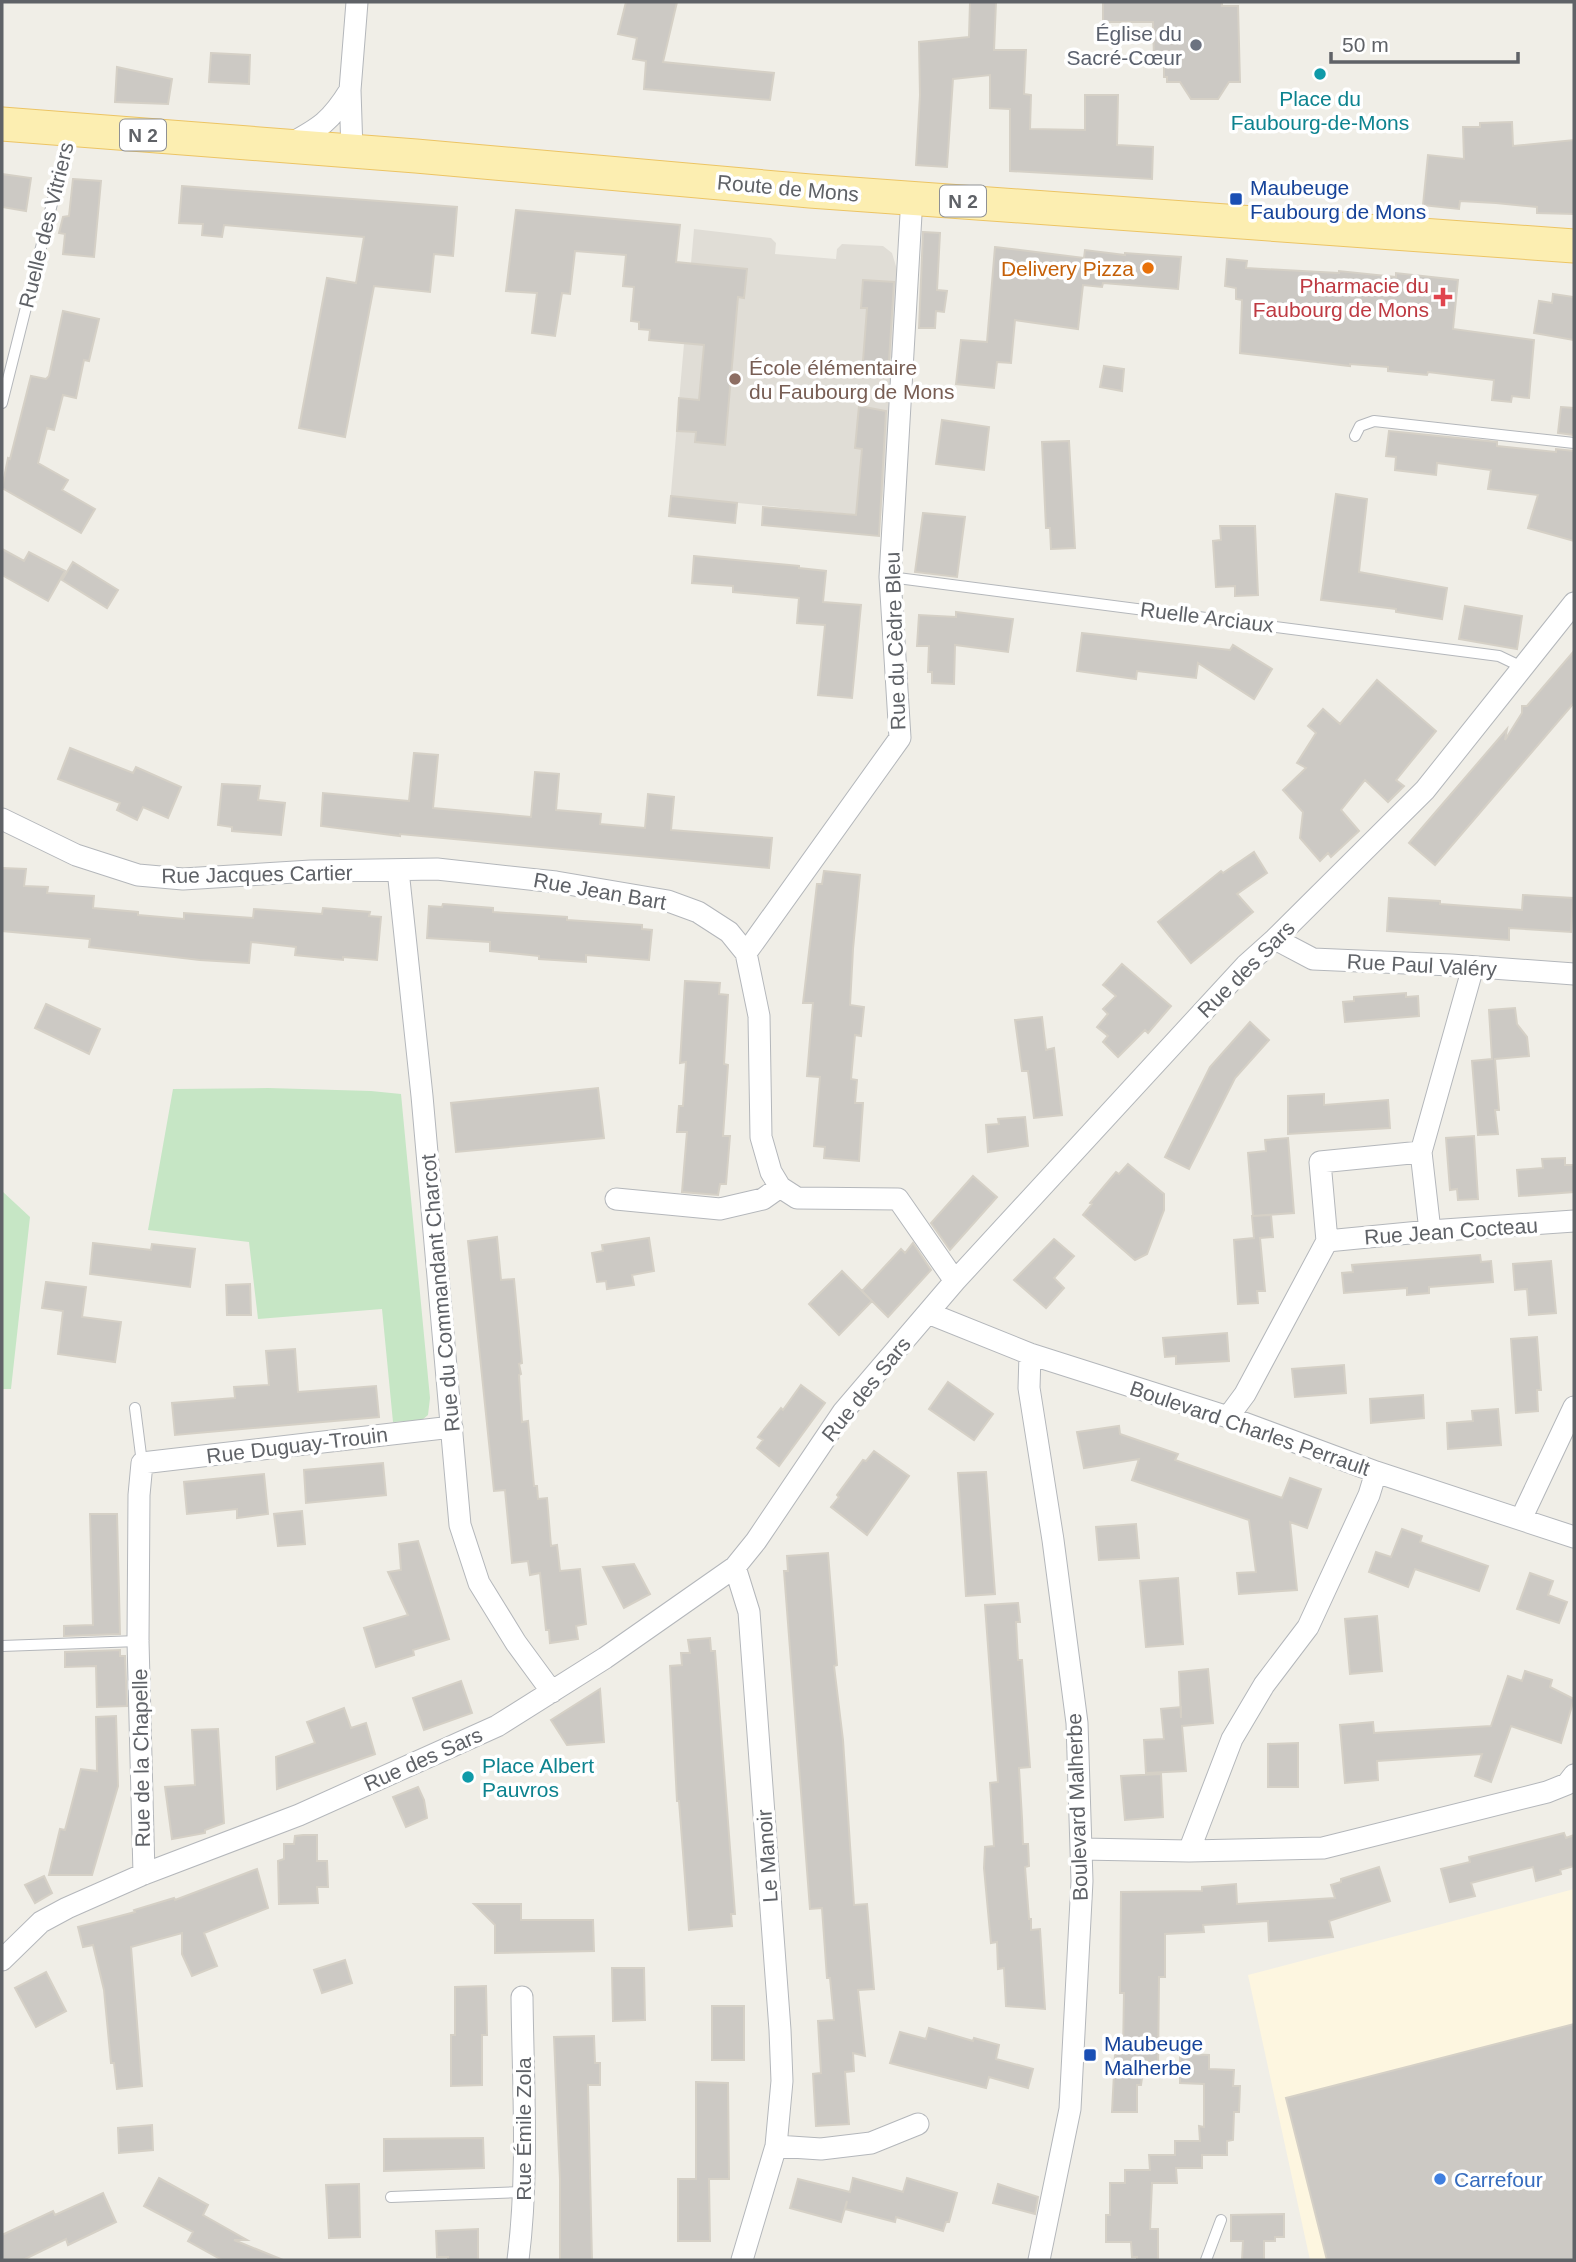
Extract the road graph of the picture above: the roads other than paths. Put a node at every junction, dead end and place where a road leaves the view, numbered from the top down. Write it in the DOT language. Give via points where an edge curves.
graph roads {
  1 [pos="357,2"];
  2 [pos="350,90"];
  3 [pos="2,124"];
  4 [pos="70,129"];
  5 [pos="284,147"];
  6 [pos="352,151"];
  7 [pos="912,197"];
  8 [pos="1574,246"];
  9 [pos="2,402"];
  10 [pos="1355,436"];
  11 [pos="1574,443"];
  12 [pos="890,577"];
  13 [pos="1574,603"];
  14 [pos="1522,667"];
  15 [pos="2,820"];
  16 [pos="398,870"];
  17 [pos="1275,939"];
  18 [pos="746,953"];
  19 [pos="1473,967"];
  20 [pos="1574,974"];
  21 [pos="1421,1152"];
  22 [pos="780,1187"];
  23 [pos="616,1199"];
  24 [pos="1574,1221"];
  25 [pos="1430,1231"];
  26 [pos="1327,1241"];
  27 [pos="955,1281"];
  28 [pos="928,1313"];
  29 [pos="1030,1354"];
  30 [pos="1574,1407"];
  31 [pos="135,1408"];
  32 [pos="1228,1417"];
  33 [pos="452,1427"];
  34 [pos="142,1462"];
  35 [pos="1377,1472"];
  36 [pos="1521,1519"];
  37 [pos="1574,1537"];
  38 [pos="735,1567"];
  39 [pos="138,1641"];
  40 [pos="2,1646"];
  41 [pos="552,1692"];
  42 [pos="1574,1776"];
  43 [pos="1081,1849"];
  44 [pos="1189,1851"];
  45 [pos="144,1874"];
  46 [pos="5,1951"];
  47 [pos="522,1997"];
  48 [pos="918,2124"];
  49 [pos="776,2146"];
  50 [pos="523,2192"];
  51 [pos="391,2197"];
  52 [pos="1221,2220"];
  53 [pos="518,2260"];
  54 [pos="742,2260"];
  55 [pos="1038,2260"];
  56 [pos="1206,2260"];
  1 -- 2 [label="street"];
  2 -- 5 [label="street" via="321,128"];
  2 -- 6 [label="street"];
  3 -- 4 [label="main road, Route de Mons / N 2"];
  4 -- 5 [label="main road, Route de Mons / N 2"];
  4 -- 9 [label="lane, Ruelle des Vitriers"];
  5 -- 6 [label="main road, Route de Mons / N 2"];
  6 -- 7 [label="main road, Route de Mons / N 2"];
  7 -- 8 [label="main road, Route de Mons / N 2"];
  7 -- 12 [label="street, Rue du Cèdre Bleu"];
  10 -- 11 [label="lane" via="1360,426 1374,421"];
  12 -- 14 [label="lane, Ruelle Arciaux" via="1499,656"];
  12 -- 18 [label="street, Rue du Cèdre Bleu" via="900,738"];
  13 -- 14 [label="street, Rue des Sars"];
  14 -- 17 [label="street, Rue des Sars" via="1424,790"];
  15 -- 16 [label="street, Rue Jacques Cartier" via="76,855 138,875 183,879"];
  16 -- 18 [label="street, Rue Jean Bart" via="471,872 668,901 698,912 729,932"];
  16 -- 33 [label="street, Rue du Commandant Charcot"];
  17 -- 19 [label="street, Rue Paul Valéry" via="1313,959"];
  17 -- 27 [label="street, Rue des Sars"];
  18 -- 22 [label="street" via="759,1016 761,1137"];
  19 -- 20 [label="street, Rue Paul Valéry"];
  19 -- 21 [label="street"];
  21 -- 25 [label="street"];
  21 -- 26 [label="street" via="1320,1162"];
  22 -- 23 [label="street" via="762,1199 720,1209"];
  22 -- 27 [label="street" via="797,1198 898,1199"];
  24 -- 25 [label="street, Rue Jean Cocteau"];
  25 -- 26 [label="street, Rue Jean Cocteau"];
  26 -- 32 [label="street" via="1245,1394"];
  27 -- 28 [label="street, Rue des Sars"];
  28 -- 29 [label="street, Boulevard Charles Perrault"];
  28 -- 38 [label="street, Rue des Sars" via="844,1412"];
  29 -- 32 [label="street, Boulevard Charles Perrault"];
  29 -- 43 [label="street, Boulevard Malherbe" via="1029,1388 1077,1723"];
  30 -- 36 [label="street"];
  31 -- 34 [label="lane"];
  32 -- 35 [label="street, Boulevard Charles Perrault"];
  33 -- 34 [label="street, Rue Duguay-Trouin"];
  33 -- 41 [label="street, Rue du Commandant Charcot" via="460,1525 479,1583"];
  34 -- 39 [label="street, Rue de la Chapelle"];
  35 -- 36 [label="street, Boulevard Charles Perrault"];
  35 -- 44 [label="street" via="1308,1627 1264,1685 1232,1739"];
  36 -- 37 [label="street, Boulevard Charles Perrault"];
  38 -- 41 [label="street, Rue des Sars"];
  38 -- 49 [label="street, Le Manoir" via="749,1612 780,2030 782,2081"];
  39 -- 40 [label="lane, Rue de la Chapelle"];
  39 -- 45 [label="street, Rue de la Chapelle"];
  41 -- 45 [label="street, Rue des Sars" via="497,1726 416,1763 299,1815"];
  42 -- 44 [label="street" via="1547,1792 1323,1847"];
  43 -- 44 [label="street"];
  43 -- 55 [label="street, Boulevard Malherbe" via="1070,2109"];
  45 -- 46 [label="street, Rue des Sars" via="41,1922"];
  47 -- 50 [label="street, Rue Émile Zola"];
  48 -- 49 [label="street" via="871,2143 821,2149"];
  49 -- 54 [label="street, Le Manoir"];
  50 -- 51 [label="lane"];
  50 -- 53 [label="street, Rue Émile Zola"];
  52 -- 56 [label="lane"];
}
